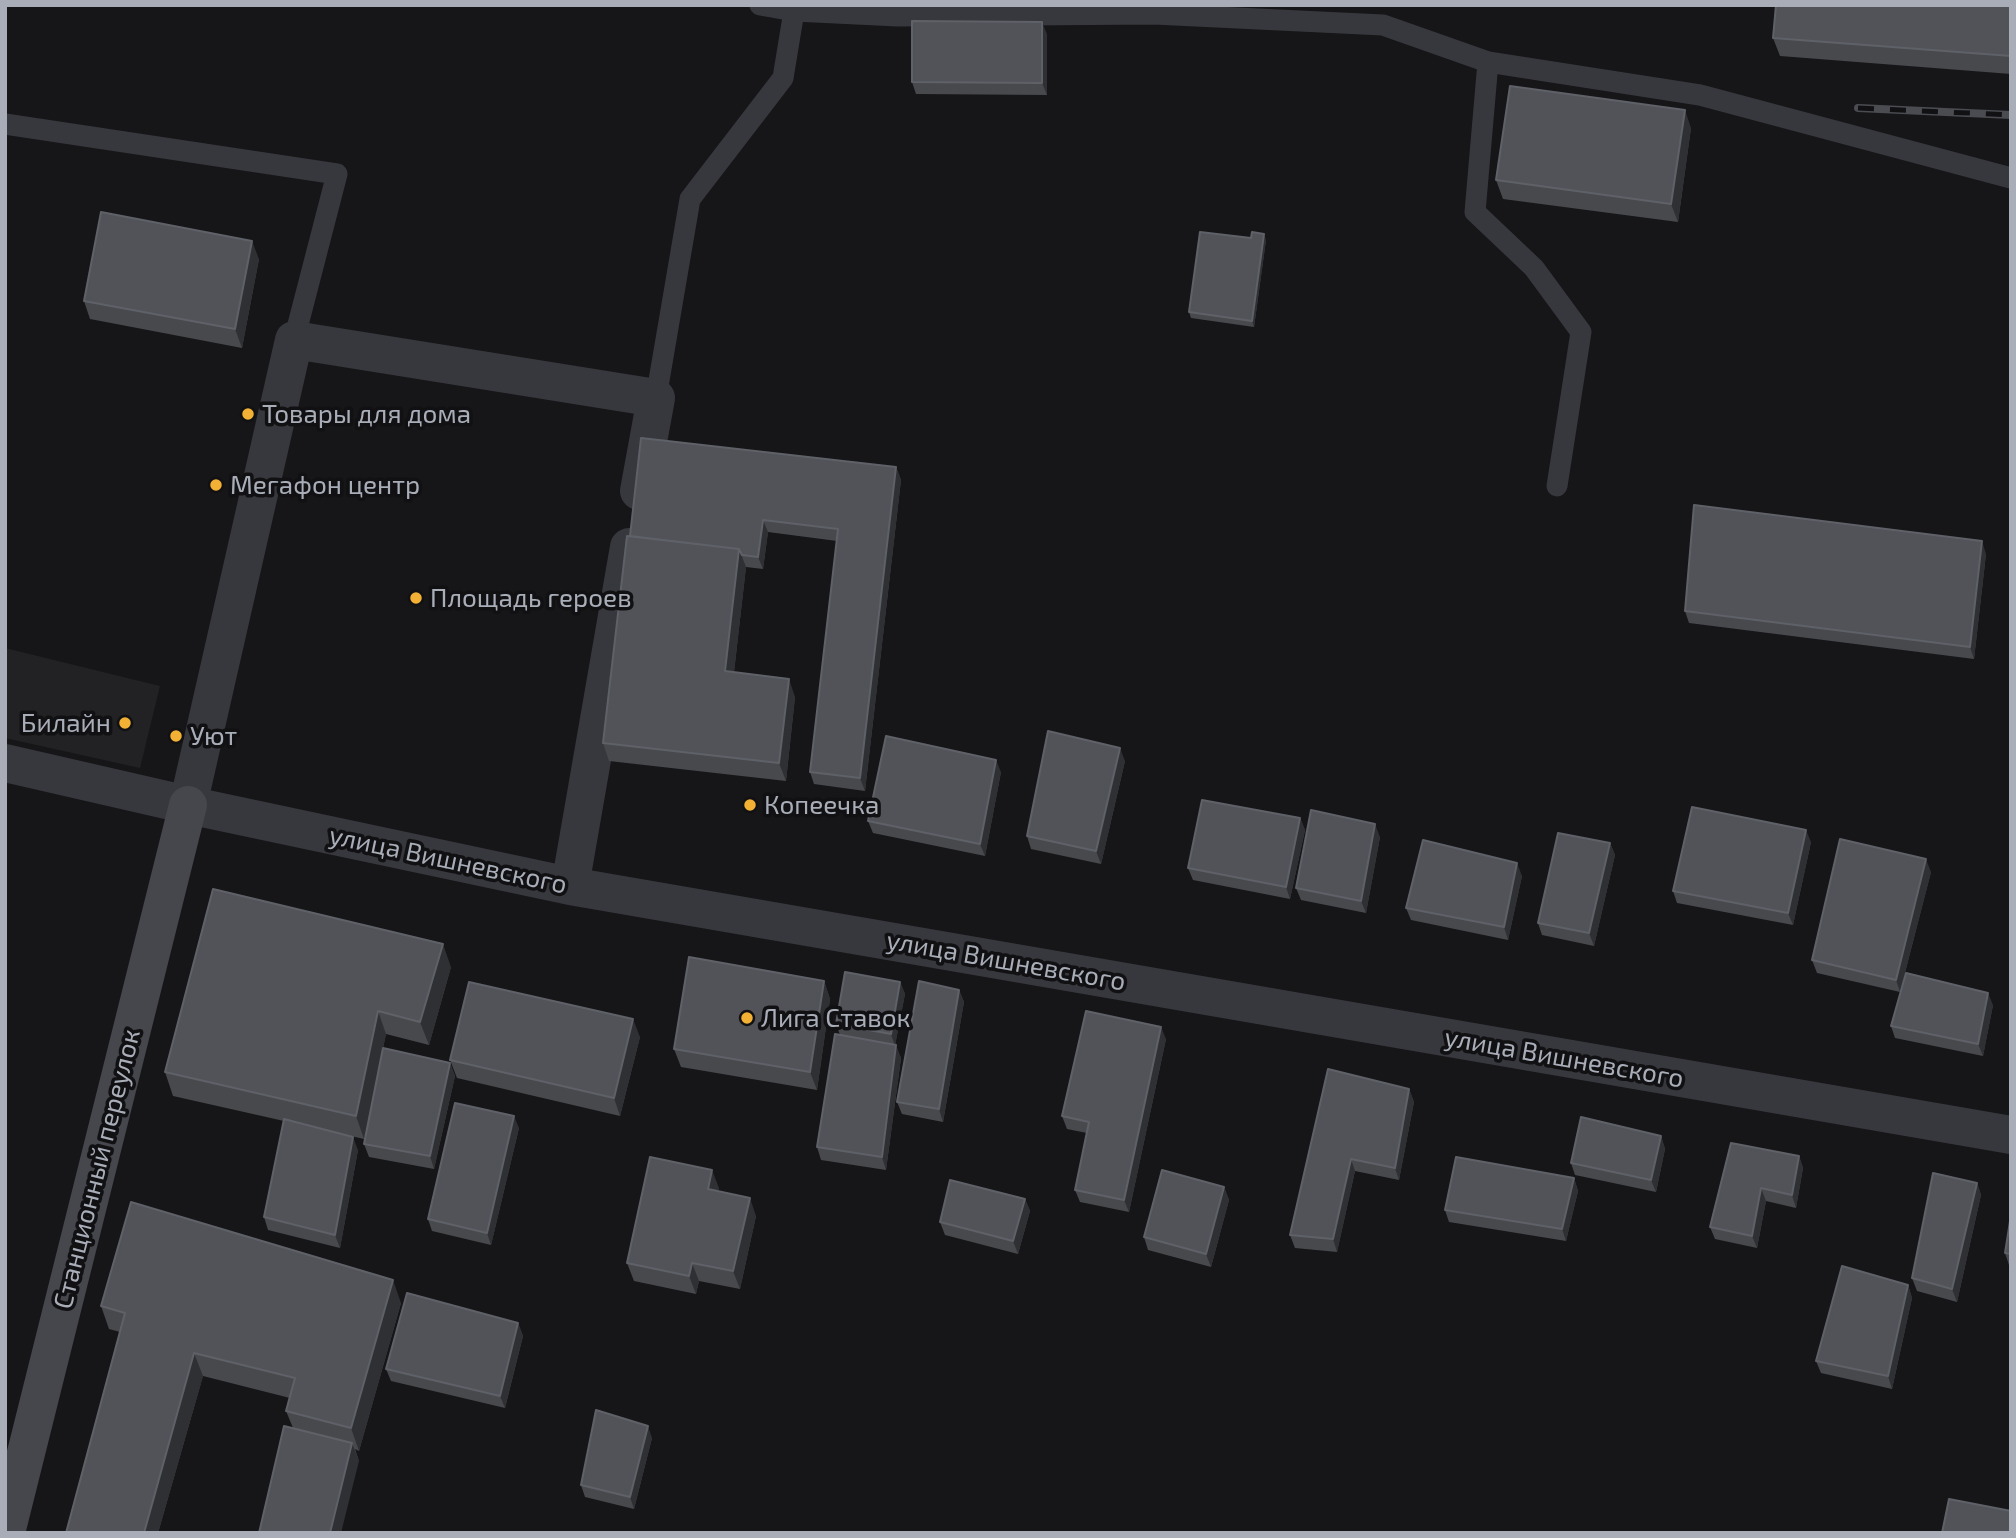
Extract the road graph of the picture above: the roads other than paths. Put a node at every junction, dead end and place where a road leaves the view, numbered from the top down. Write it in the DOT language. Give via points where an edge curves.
graph roads {
  1 [pos="760,5"];
  2 [pos="794,11"];
  3 [pos="1488,62"];
  4 [pos="5,124"];
  5 [pos="2011,178"];
  6 [pos="294,340"];
  7 [pos="656,398"];
  8 [pos="1557,486"];
  9 [pos="5,763"];
  10 [pos="188,805"];
  11 [pos="570,886"];
  12 [pos="2011,1135"];
  13 [pos="6,1533"];
  1 -- 2 [label="lane"];
  2 -- 3 [label="lane" via="898,16 1154,14 1383,25"];
  2 -- 7 [label="lane" via="783,78 690,199"];
  3 -- 5 [label="lane" via="1700,95"];
  3 -- 8 [label="lane" via="1475,212 1534,268 1581,332"];
  4 -- 6 [label="lane" via="337,174"];
  6 -- 7 [label="street"];
  6 -- 10 [label="street"];
  7 -- 11 [label="street"];
  9 -- 10 [label="street, улица Вишневского"];
  10 -- 11 [label="street, улица Вишневского"];
  10 -- 13 [label="street, Станционный переулок"];
  11 -- 12 [label="street, улица Вишневского"];
}
